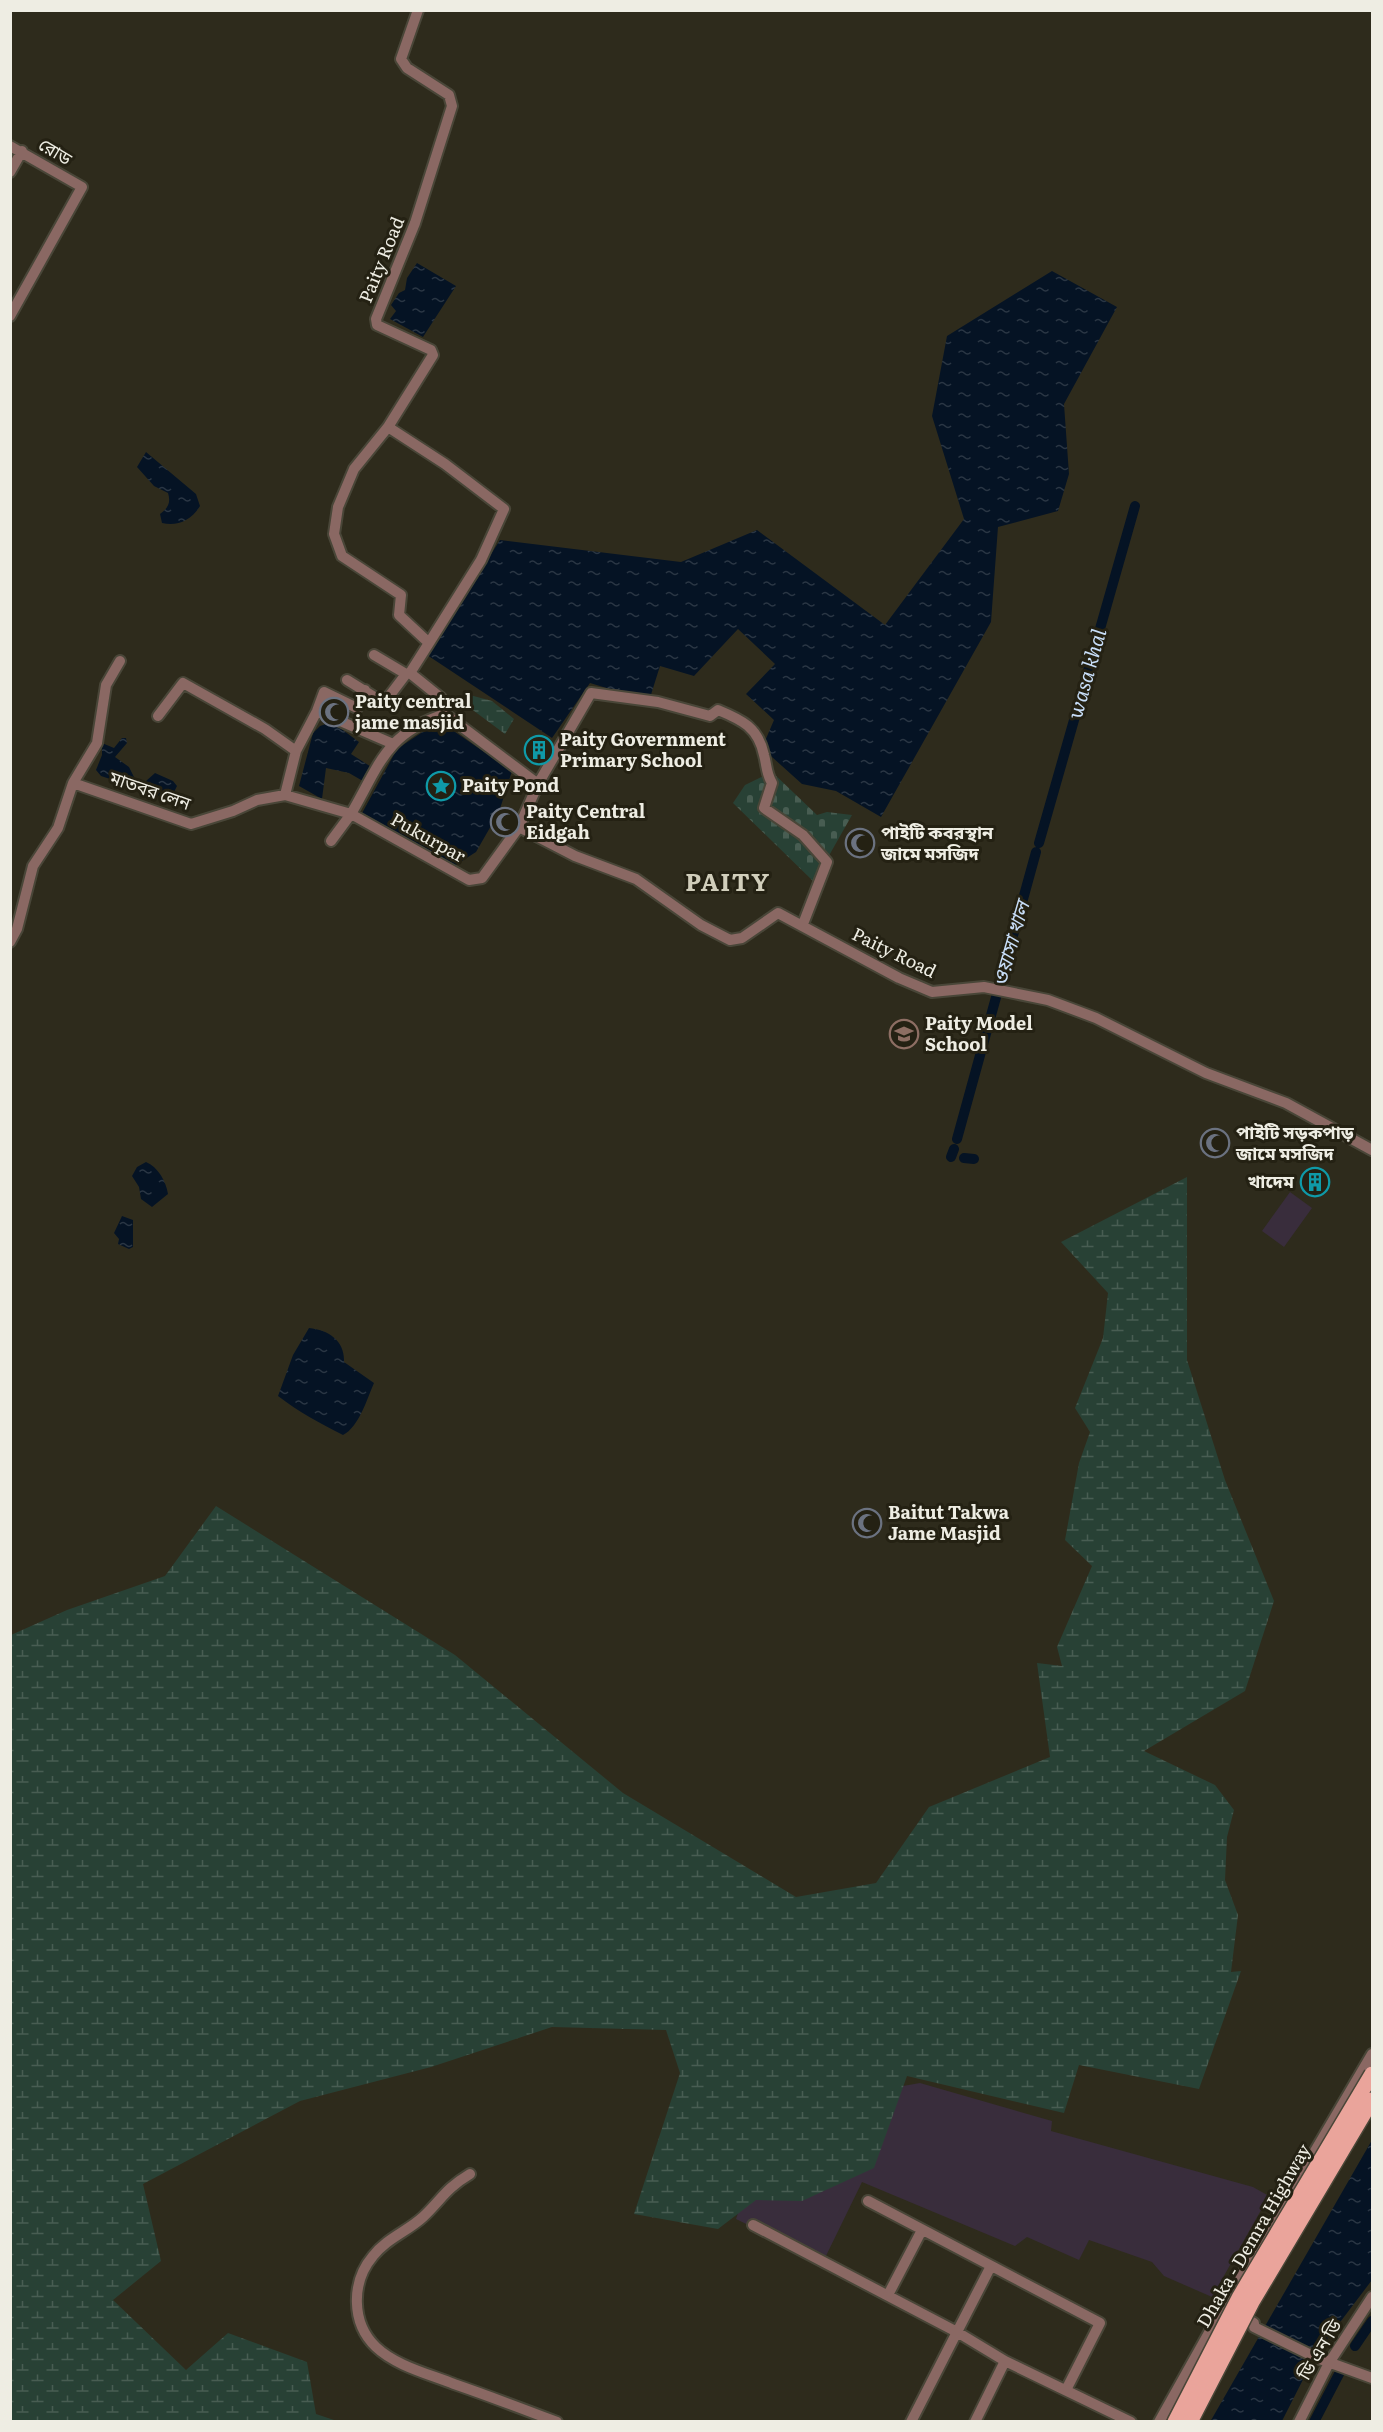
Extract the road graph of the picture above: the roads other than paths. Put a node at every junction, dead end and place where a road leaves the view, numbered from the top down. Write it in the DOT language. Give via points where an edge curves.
graph roads {
  1 [pos="418,10"];
  2 [pos="10,146"];
  3 [pos="22,152"];
  4 [pos="10,172"];
  5 [pos="10,316"];
  6 [pos="388,427"];
  7 [pos="429,643"];
  8 [pos="375,655"];
  9 [pos="120,661"];
  10 [pos="408,674"];
  11 [pos="346,680"];
  12 [pos="365,690"];
  13 [pos="317,711"];
  14 [pos="445,714"];
  15 [pos="158,716"];
  16 [pos="391,743"];
  17 [pos="296,752"];
  18 [pos="73,783"];
  19 [pos="537,784"];
  20 [pos="285,795"];
  21 [pos="351,814"];
  22 [pos="519,827"];
  23 [pos="331,841"];
  24 [pos="803,924"];
  25 [pos="10,942"];
  26 [pos="1372,1150"];
  27 [pos="1372,2054"];
  28 [pos="1372,2074"];
  29 [pos="1372,2100"];
  30 [pos="470,2174"];
  31 [pos="868,2201"];
  32 [pos="753,2225"];
  33 [pos="922,2230"];
  34 [pos="991,2266"];
  35 [pos="888,2295"];
  36 [pos="1372,2297"];
  37 [pos="1221,2309"];
  38 [pos="957,2332"];
  39 [pos="1005,2361"];
  40 [pos="1329,2363"];
  41 [pos="1372,2378"];
  42 [pos="1067,2388"];
  43 [pos="557,2421"];
  44 [pos="911,2421"];
  45 [pos="975,2421"];
  46 [pos="1131,2421"];
  47 [pos="1159,2421"];
  48 [pos="1176,2421"];
  49 [pos="1190,2421"];
  50 [pos="1299,2421"];
  1 -- 6 [label="street, Paity Road" via="401,59 407,68 449,96 452,106 415,224 376,319 377,325 431,350 433,355"];
  2 -- 3 [label="street, রোড"];
  3 -- 4 [label="street"];
  3 -- 5 [label="street, রোড" via="82,187"];
  6 -- 7 [label="street" via="354,469 338,507 334,534 342,556 401,595 399,615"];
  6 -- 7 [label="street" via="504,509 481,560"];
  7 -- 10 [label="street"];
  8 -- 10 [label="street"];
  9 -- 18 [label="street, মাতবর লেন" via="106,686 97,743"];
  10 -- 12 [label="street" via="384,703"];
  10 -- 14 [label="street" via="441,698"];
  11 -- 12 [label="street"];
  12 -- 13 [label="street" via="357,708 324,692"];
  13 -- 16 [label="street"];
  13 -- 17 [label="street"];
  14 -- 16 [label="street" via="423,721"];
  14 -- 19 [label="street"];
  15 -- 17 [label="street" via="183,683 265,729"];
  16 -- 21 [label="street"];
  17 -- 20 [label="street"];
  18 -- 20 [label="street, মাতবর লেন" via="191,824 257,800"];
  18 -- 25 [label="street, মাতবর লেন" via="58,828 33,866"];
  19 -- 22 [label="street, Pukurpar"];
  19 -- 24 [label="street, Pukurpar" via="591,693 658,702 711,716 718,710 746,722 758,739 772,783 764,808 803,836 827,862"];
  20 -- 21 [label="street, Pukurpar"];
  21 -- 22 [label="street, Pukurpar" via="469,880 482,878"];
  21 -- 23 [label="street"];
  22 -- 24 [label="street, Paity Road" via="575,856 636,879 701,925 730,940 742,938 778,913"];
  24 -- 26 [label="street, Paity Road" via="899,978 932,992 984,987 1048,1000 1096,1017 1206,1073 1286,1103"];
  27 -- 37 [label="street"];
  28 -- 48 [label="main road, Dhaka - Demra Highway, bridge" via="1240,2296"];
  29 -- 49 [label="main road, Dhaka - Demra Highway, bridge" via="1252,2302"];
  30 -- 43 [label="street" via="449,2186 422,2218 400,2231 373,2256 361,2276 356,2303 362,2328 377,2347 411,2367"];
  31 -- 33 [label="street"];
  32 -- 35 [label="street"];
  33 -- 34 [label="street"];
  33 -- 35 [label="street"];
  34 -- 38 [label="street"];
  34 -- 42 [label="street" via="1100,2323"];
  35 -- 38 [label="street"];
  36 -- 40 [label="street, ডি এন ডি"];
  37 -- 40 [label="street"];
  37 -- 47 [label="street"];
  38 -- 39 [label="street"];
  38 -- 44 [label="street"];
  39 -- 42 [label="street"];
  39 -- 45 [label="street"];
  40 -- 41 [label="street"];
  40 -- 50 [label="street, ডি এন ডি"];
  42 -- 46 [label="street"];
}
